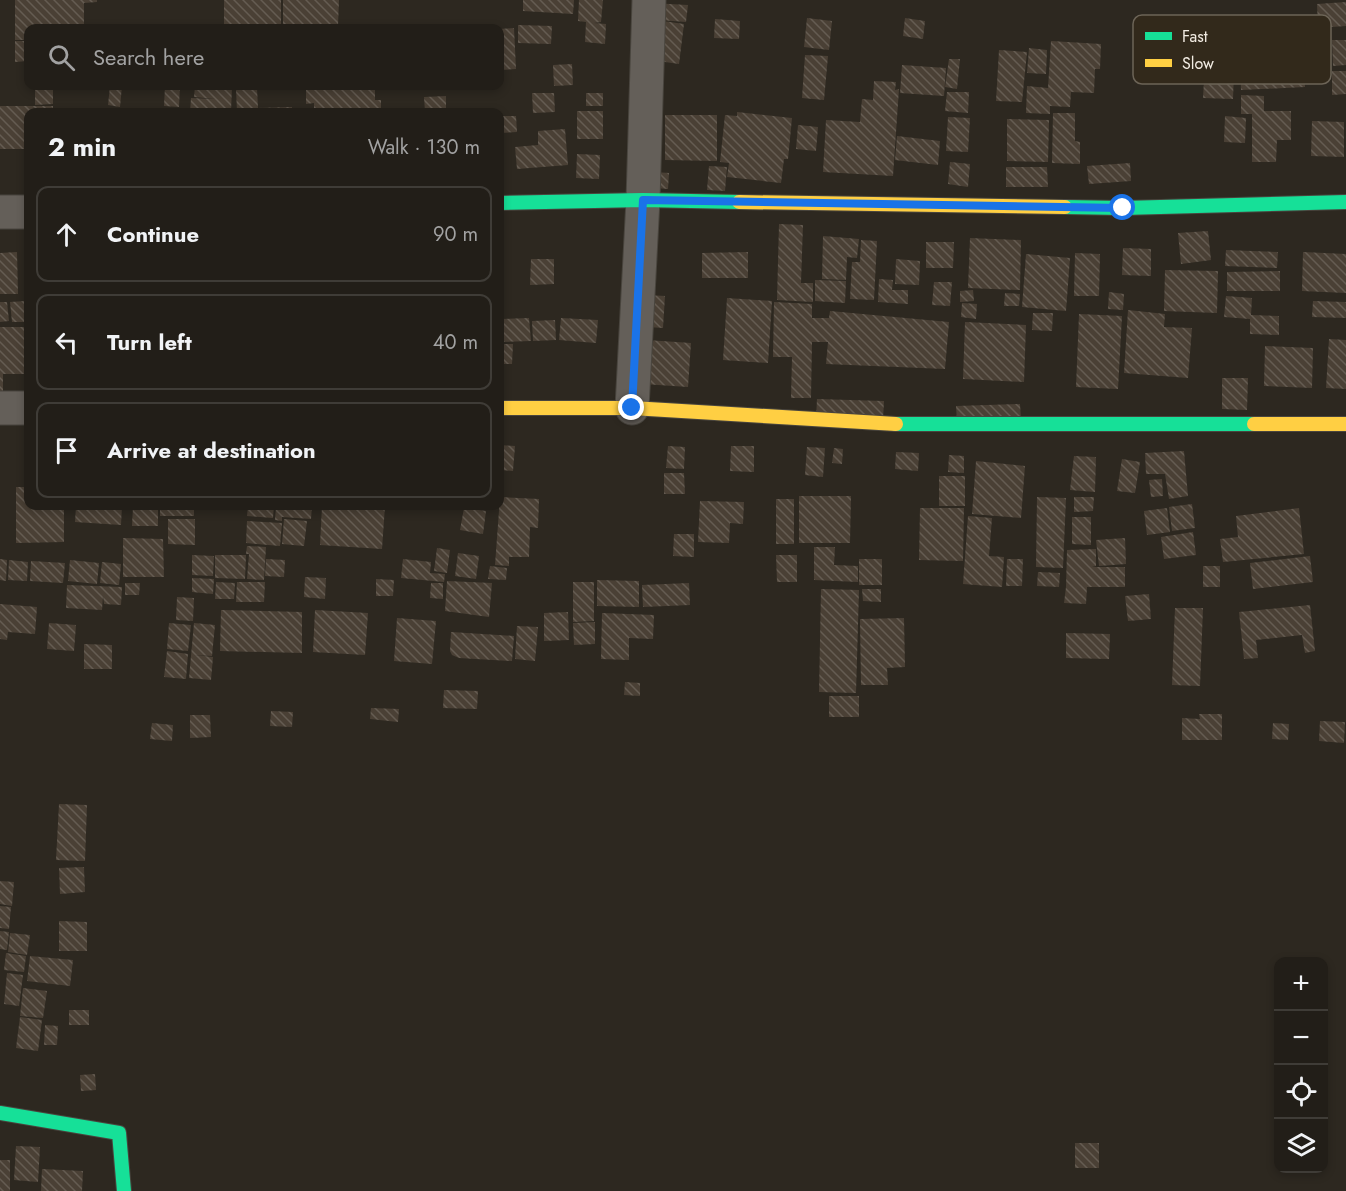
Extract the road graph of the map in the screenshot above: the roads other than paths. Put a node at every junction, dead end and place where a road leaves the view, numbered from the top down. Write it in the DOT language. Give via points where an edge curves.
graph roads {
  1 [pos="649,0"];
  2 [pos="643,200"];
  3 [pos="1346,202"];
  4 [pos="504,203"];
  5 [pos="0,212"];
  6 [pos="24,212"];
  7 [pos="0,408"];
  8 [pos="24,408"];
  9 [pos="504,408"];
  10 [pos="632,408"];
  11 [pos="1346,424"];
  12 [pos="0,1113"];
  13 [pos="124,1191"];
  1 -- 2 [label="street"];
  2 -- 3 [label="street" via="1123,208"];
  2 -- 4 [label="street"];
  2 -- 10 [label="street"];
  5 -- 6 [label="street"];
  7 -- 8 [label="street"];
  9 -- 10 [label="street"];
  10 -- 11 [label="street" via="904,424"];
  12 -- 13 [label="street" via="120,1133"];
}
